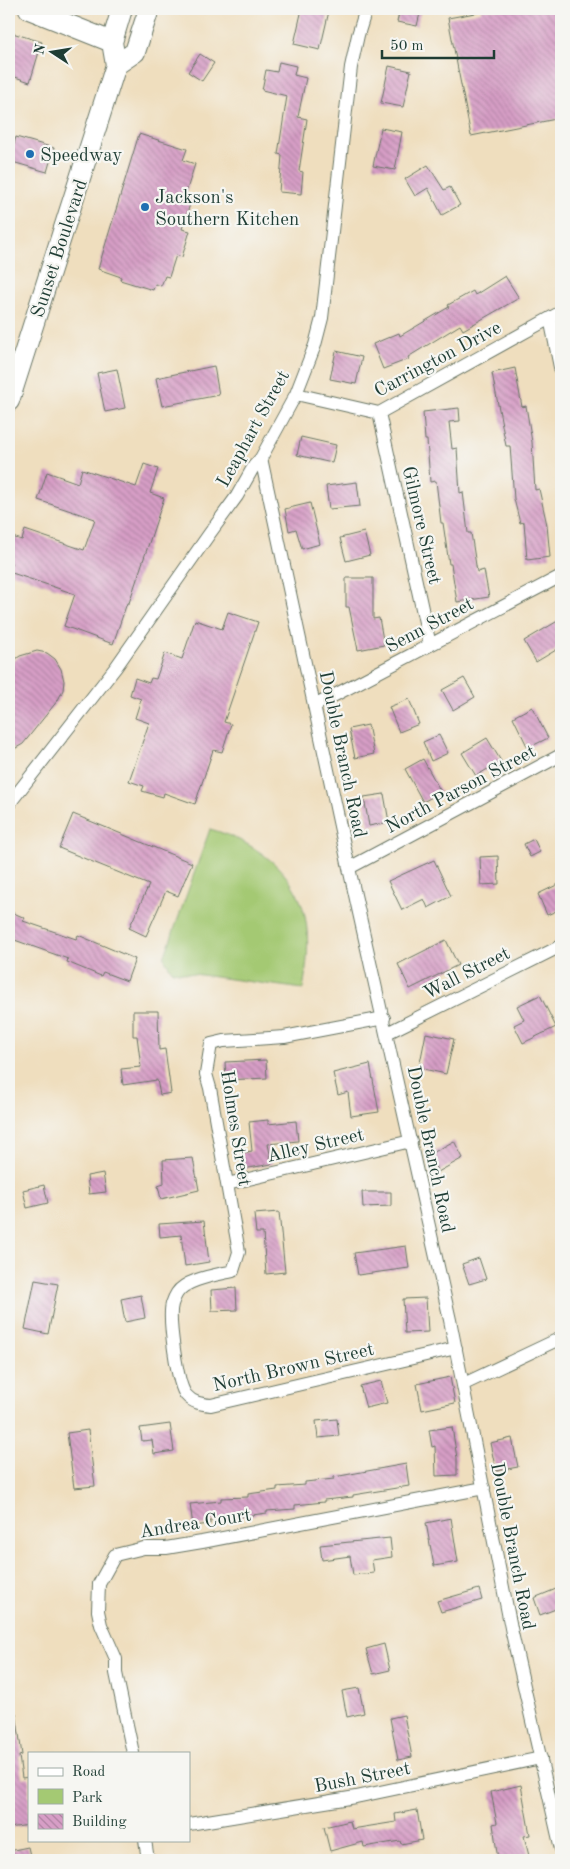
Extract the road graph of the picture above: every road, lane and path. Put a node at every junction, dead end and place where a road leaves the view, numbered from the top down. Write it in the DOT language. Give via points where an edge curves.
graph roads {
  1 [pos="29,9"];
  2 [pos="122,9"];
  3 [pos="149,9"];
  4 [pos="366,9"];
  5 [pos="112,42"];
  6 [pos="116,65"];
  7 [pos="556,315"];
  8 [pos="14,364"];
  9 [pos="561,372"];
  10 [pos="296,394"];
  11 [pos="9,401"];
  12 [pos="379,413"];
  13 [pos="261,458"];
  14 [pos="561,576"];
  15 [pos="430,645"];
  16 [pos="314,706"];
  17 [pos="561,755"];
  18 [pos="10,800"];
  19 [pos="349,868"];
  20 [pos="561,946"];
  21 [pos="384,1018"];
  22 [pos="387,1033"];
  23 [pos="411,1141"];
  24 [pos="227,1184"];
  25 [pos="233,1270"];
  26 [pos="561,1338"];
  27 [pos="456,1348"];
  28 [pos="464,1384"];
  29 [pos="484,1488"];
  30 [pos="133,1752"];
  31 [pos="541,1758"];
  32 [pos="190,1824"];
  33 [pos="145,1842"];
  34 [pos="561,1849"];
  35 [pos="148,1860"];
  1 -- 5 [label="main road"];
  2 -- 5 [label="main road, Sunset Boulevard"];
  3 -- 6 [label="main road" via="135,52"];
  4 -- 10 [label="street, Leaphart Street" via="351,67 322,318"];
  5 -- 6 [label="main road, Sunset Boulevard"];
  6 -- 8 [label="main road, Sunset Boulevard"];
  7 -- 9 [label="street"];
  7 -- 12 [label="street, Carrington Drive"];
  8 -- 11 [label="main road, Sunset Boulevard"];
  10 -- 12 [label="street, Carrington Drive"];
  10 -- 13 [label="street, Leaphart Street"];
  12 -- 15 [label="street, Gilmore Street"];
  13 -- 16 [label="street, Double Branch Road"];
  13 -- 18 [label="street, Leaphart Street" via="116,667"];
  14 -- 15 [label="street, Senn Street"];
  15 -- 16 [label="street, Senn Street"];
  16 -- 19 [label="street, Double Branch Road"];
  17 -- 19 [label="street, North Parson Street"];
  19 -- 21 [label="street, Double Branch Road"];
  20 -- 22 [label="street, Wall Street"];
  21 -- 22 [label="street, Double Branch Road"];
  21 -- 24 [label="street, Holmes Street" via="284,1038 211,1044 206,1074"];
  22 -- 23 [label="street, Double Branch Road"];
  23 -- 24 [label="street, Alley Street"];
  23 -- 27 [label="street, Double Branch Road"];
  24 -- 25 [label="street, Holmes Street" via="239,1252"];
  25 -- 27 [label="street, North Brown Street" via="187,1283 177,1292 171,1305 171,1328 179,1378 186,1395 197,1403 211,1405"];
  26 -- 28 [label="street"];
  27 -- 28 [label="street, Double Branch Road"];
  28 -- 29 [label="street, Double Branch Road"];
  29 -- 30 [label="street, Andrea Court" via="115,1555 99,1584 98,1611 116,1659"];
  29 -- 31 [label="street, Double Branch Road" via="512,1633"];
  31 -- 32 [label="street, Bush Street" via="356,1798"];
  31 -- 34 [label="street, Double Branch Road"];
  33 -- 35 [label="street"];
}
